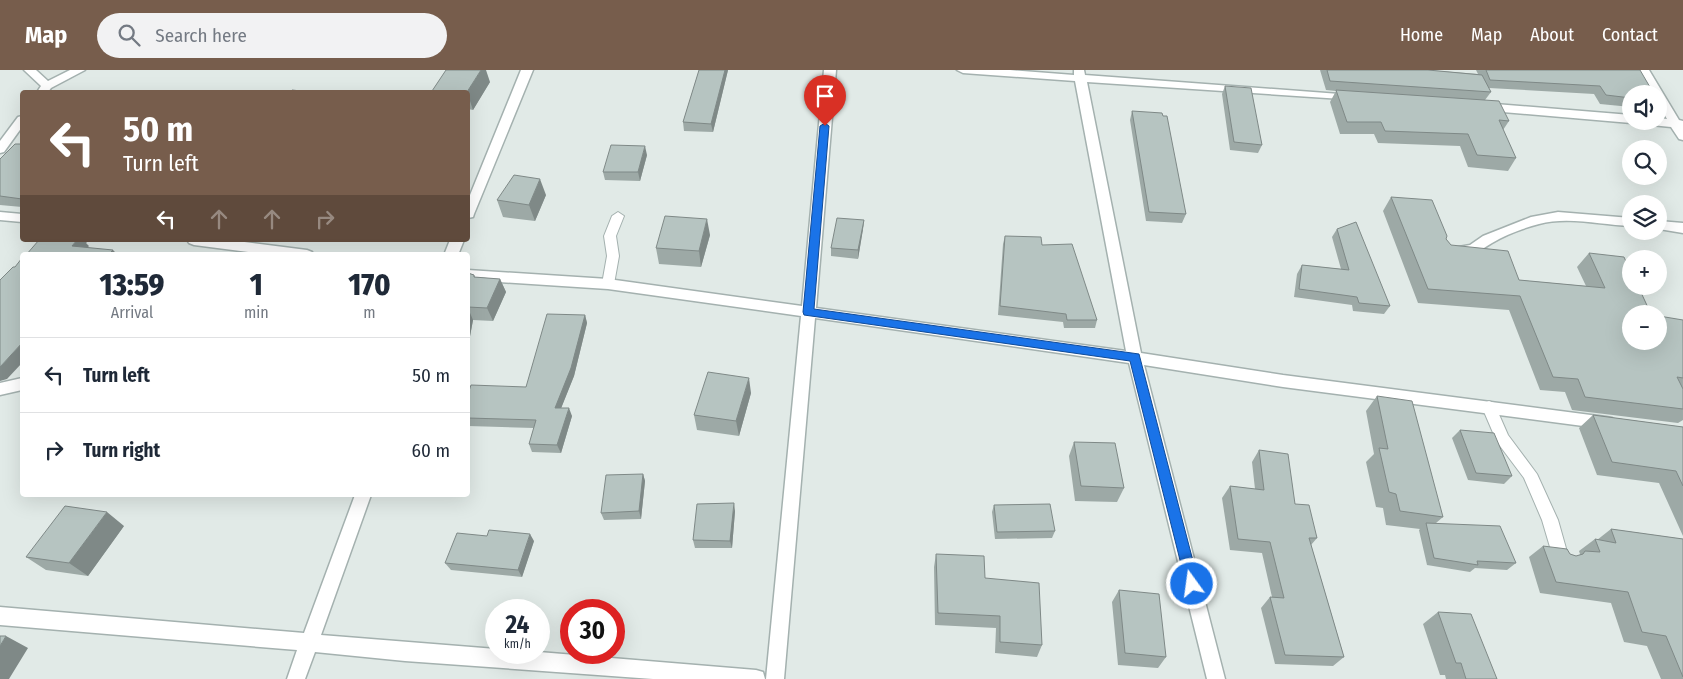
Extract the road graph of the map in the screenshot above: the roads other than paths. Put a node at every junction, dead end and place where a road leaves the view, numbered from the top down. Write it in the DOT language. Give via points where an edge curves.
graph roads {
  1 [pos="30,70"];
  2 [pos="79,70"];
  3 [pos="527,70"];
  4 [pos="830,70"];
  5 [pos="963,70"];
  6 [pos="1643,70"];
  7 [pos="1079,75"];
  8 [pos="1652,85"];
  9 [pos="44,89"];
  10 [pos="1360,99"];
  11 [pos="1469,106"];
  12 [pos="1667,107"];
  13 [pos="1622,118"];
  14 [pos="20,123"];
  15 [pos="1667,123"];
  16 [pos="1680,124"];
  17 [pos="1683,136"];
  18 [pos="0,149"];
  19 [pos="470,209"];
  20 [pos="0,216"];
  21 [pos="618,216"];
  22 [pos="20,218"];
  23 [pos="1622,221"];
  24 [pos="1667,226"];
  25 [pos="1683,228"];
  26 [pos="209,242"];
  27 [pos="284,252"];
  28 [pos="1444,252"];
  29 [pos="470,275"];
  30 [pos="608,284"];
  31 [pos="808,312"];
  32 [pos="1135,358"];
  33 [pos="20,384"];
  34 [pos="0,389"];
  35 [pos="1489,407"];
  36 [pos="1625,425"];
  37 [pos="362,497"];
  38 [pos="1561,559"];
  39 [pos="0,616"];
  40 [pos="310,642"];
  41 [pos="296,679"];
  42 [pos="756,679"];
  43 [pos="775,679"];
  44 [pos="1216,679"];
  1 -- 9 [label="street"];
  2 -- 9 [label="street"];
  3 -- 19 [label="street"];
  4 -- 31 [label="street"];
  5 -- 7 [label="street"];
  6 -- 8 [label="street"];
  7 -- 10 [label="street"];
  7 -- 32 [label="street"];
  11 -- 13 [label="street"];
  12 -- 16 [label="street"];
  14 -- 18 [label="street"];
  15 -- 16 [label="street"];
  16 -- 17 [label="street"];
  20 -- 22 [label="street"];
  21 -- 30 [label="lane" via="610,236 613,256"];
  23 -- 28 [label="street" via="1558,216 1536,220 1488,239 1473,250"];
  24 -- 25 [label="street"];
  26 -- 27 [label="street"];
  29 -- 30 [label="street"];
  30 -- 31 [label="street"];
  31 -- 32 [label="street"];
  31 -- 43 [label="street"];
  32 -- 35 [label="street" via="1282,381"];
  32 -- 44 [label="street"];
  33 -- 34 [label="street"];
  35 -- 36 [label="street"];
  35 -- 38 [label="lane" via="1502,438 1530,474 1550,520"];
  37 -- 40 [label="street"];
  39 -- 40 [label="street"];
  40 -- 41 [label="street"];
  40 -- 42 [label="street"];
}
